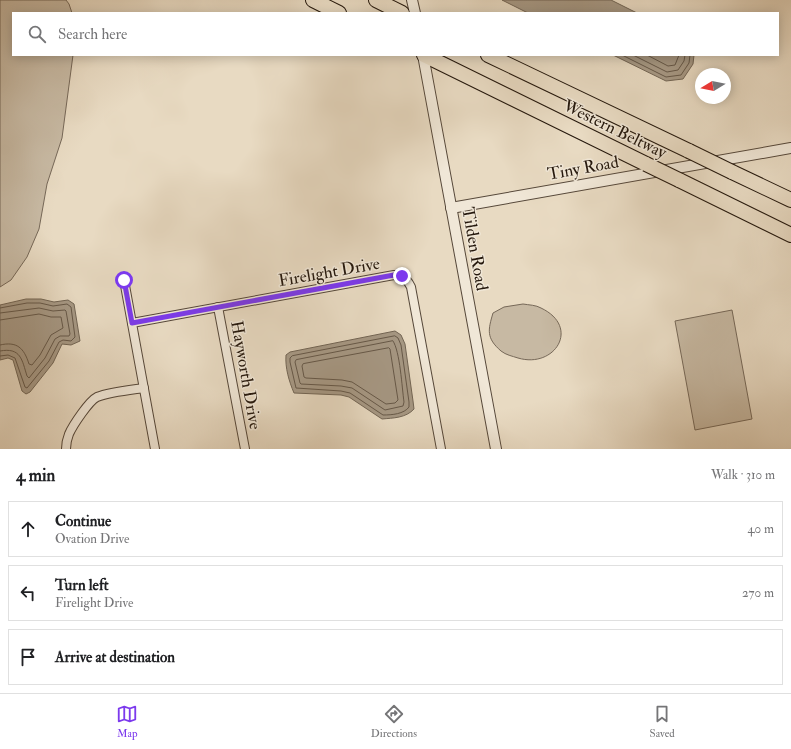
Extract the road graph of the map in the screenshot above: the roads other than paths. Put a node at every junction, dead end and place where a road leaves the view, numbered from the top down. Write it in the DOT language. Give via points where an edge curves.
graph roads {
  1 [pos="313,0"];
  2 [pos="376,0"];
  3 [pos="412,0"];
  4 [pos="398,11"];
  5 [pos="337,12"];
  6 [pos="415,12"];
  7 [pos="423,56"];
  8 [pos="425,56"];
  9 [pos="490,56"];
  10 [pos="791,148"];
  11 [pos="791,200"];
  12 [pos="451,208"];
  13 [pos="791,235"];
  14 [pos="124,280"];
  15 [pos="218,307"];
  16 [pos="132,323"];
  17 [pos="144,388"];
  18 [pos="66,449"];
  19 [pos="155,449"];
  20 [pos="244,449"];
  21 [pos="442,449"];
  22 [pos="496,449"];
  1 -- 5 [label="highway"];
  2 -- 4 [label="highway"];
  3 -- 6 [label="street"];
  7 -- 12 [label="street, Tilden Road"];
  8 -- 13 [label="highway, Western Beltway, bridge"];
  9 -- 11 [label="highway, Western Beltway, bridge"];
  10 -- 12 [label="street, Tiny Road"];
  12 -- 22 [label="street, Tilden Road"];
  14 -- 16 [label="street"];
  15 -- 16 [label="street, Firelight Drive"];
  15 -- 20 [label="street, Hayworth Drive"];
  15 -- 21 [label="street, Firelight Drive" via="394,275 402,276 408,280 411,287"];
  16 -- 17 [label="street"];
  17 -- 18 [label="street" via="97,397 90,402 69,432"];
  17 -- 19 [label="street"];
}
